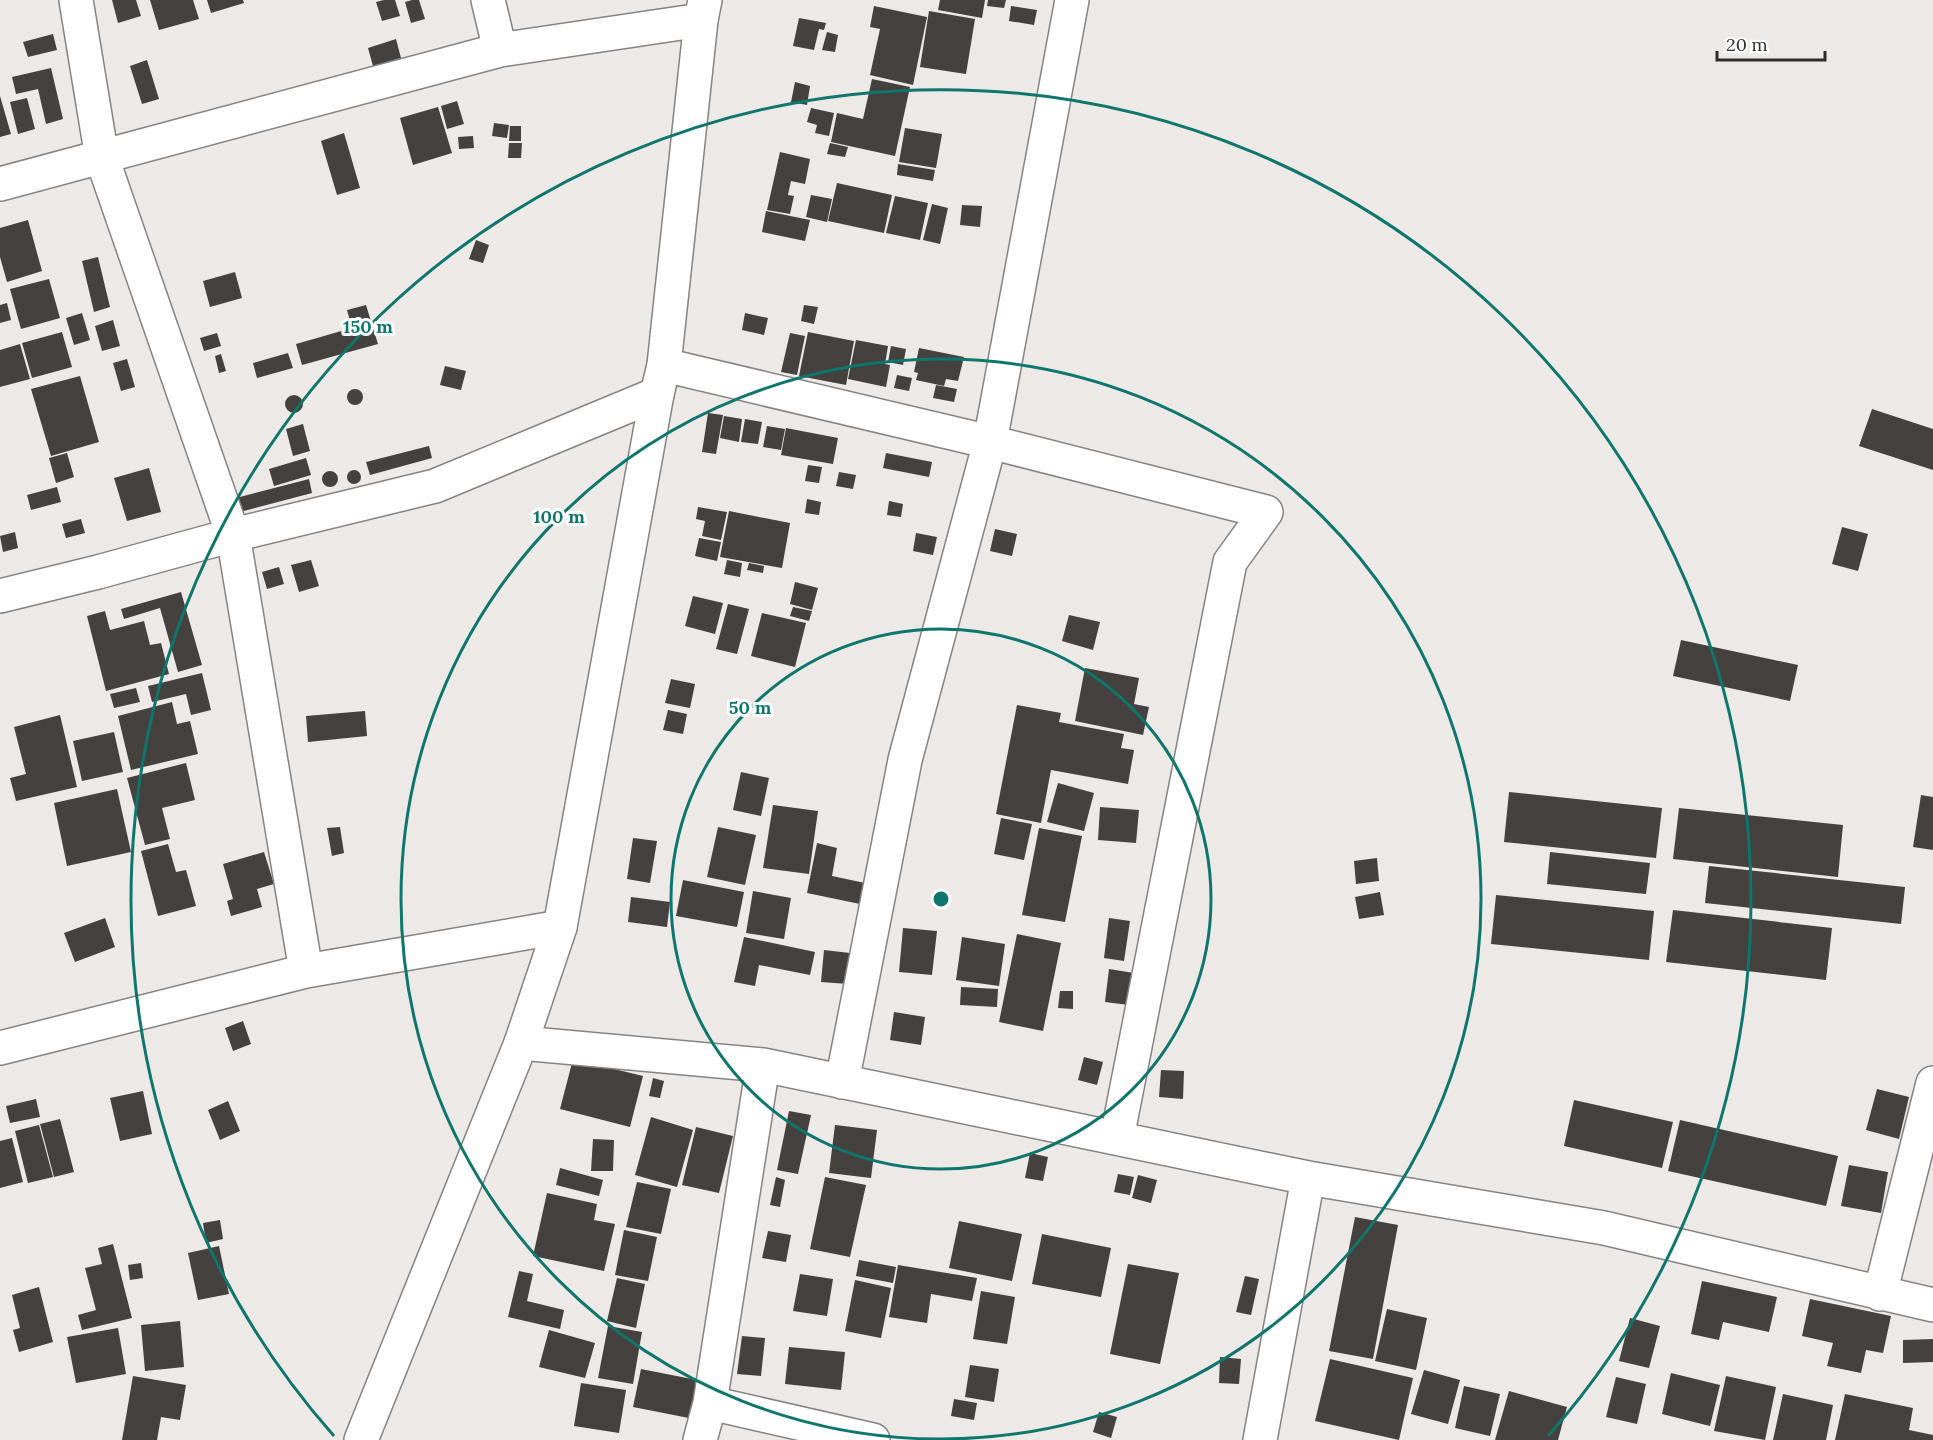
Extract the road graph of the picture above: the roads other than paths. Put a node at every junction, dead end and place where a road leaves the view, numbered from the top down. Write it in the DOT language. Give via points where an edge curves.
graph roads {
  1 [pos="76,0"];
  2 [pos="488,0"];
  3 [pos="1072,0"];
  4 [pos="703,10"];
  5 [pos="500,50"];
  6 [pos="102,158"];
  7 [pos="0,184"];
  8 [pos="660,379"];
  9 [pos="990,442"];
  10 [pos="233,535"];
  11 [pos="0,596"];
  12 [pos="560,927"];
  13 [pos="306,971"];
  14 [pos="521,1043"];
  15 [pos="0,1048"];
  16 [pos="763,1065"];
  17 [pos="842,1082"];
  18 [pos="1933,1083"];
  19 [pos="1117,1138"];
  20 [pos="1308,1179"];
  21 [pos="1880,1294"];
  22 [pos="1933,1305"];
  23 [pos="710,1403"];
  24 [pos="361,1440"];
  25 [pos="700,1440"];
  26 [pos="873,1440"];
  27 [pos="1260,1440"];
  1 -- 6 [label="street"];
  2 -- 5 [label="street"];
  3 -- 9 [label="street"];
  4 -- 5 [label="street"];
  4 -- 8 [label="street"];
  5 -- 6 [label="street"];
  6 -- 7 [label="street"];
  6 -- 10 [label="street"];
  8 -- 9 [label="street"];
  8 -- 10 [label="street" via="435,486"];
  8 -- 12 [label="street"];
  9 -- 17 [label="street" via="905,760"];
  9 -- 19 [label="street" via="1266,512 1230,562"];
  10 -- 11 [label="street"];
  10 -- 13 [label="street"];
  12 -- 13 [label="street"];
  12 -- 14 [label="street"];
  13 -- 15 [label="street"];
  14 -- 16 [label="street"];
  14 -- 24 [label="street"];
  16 -- 17 [label="street"];
  16 -- 23 [label="street"];
  17 -- 19 [label="street"];
  18 -- 21 [label="street"];
  19 -- 20 [label="street"];
  20 -- 21 [label="street" via="1604,1228"];
  20 -- 27 [label="street"];
  21 -- 22 [label="street"];
  23 -- 25 [label="street"];
  23 -- 26 [label="street"];
}
